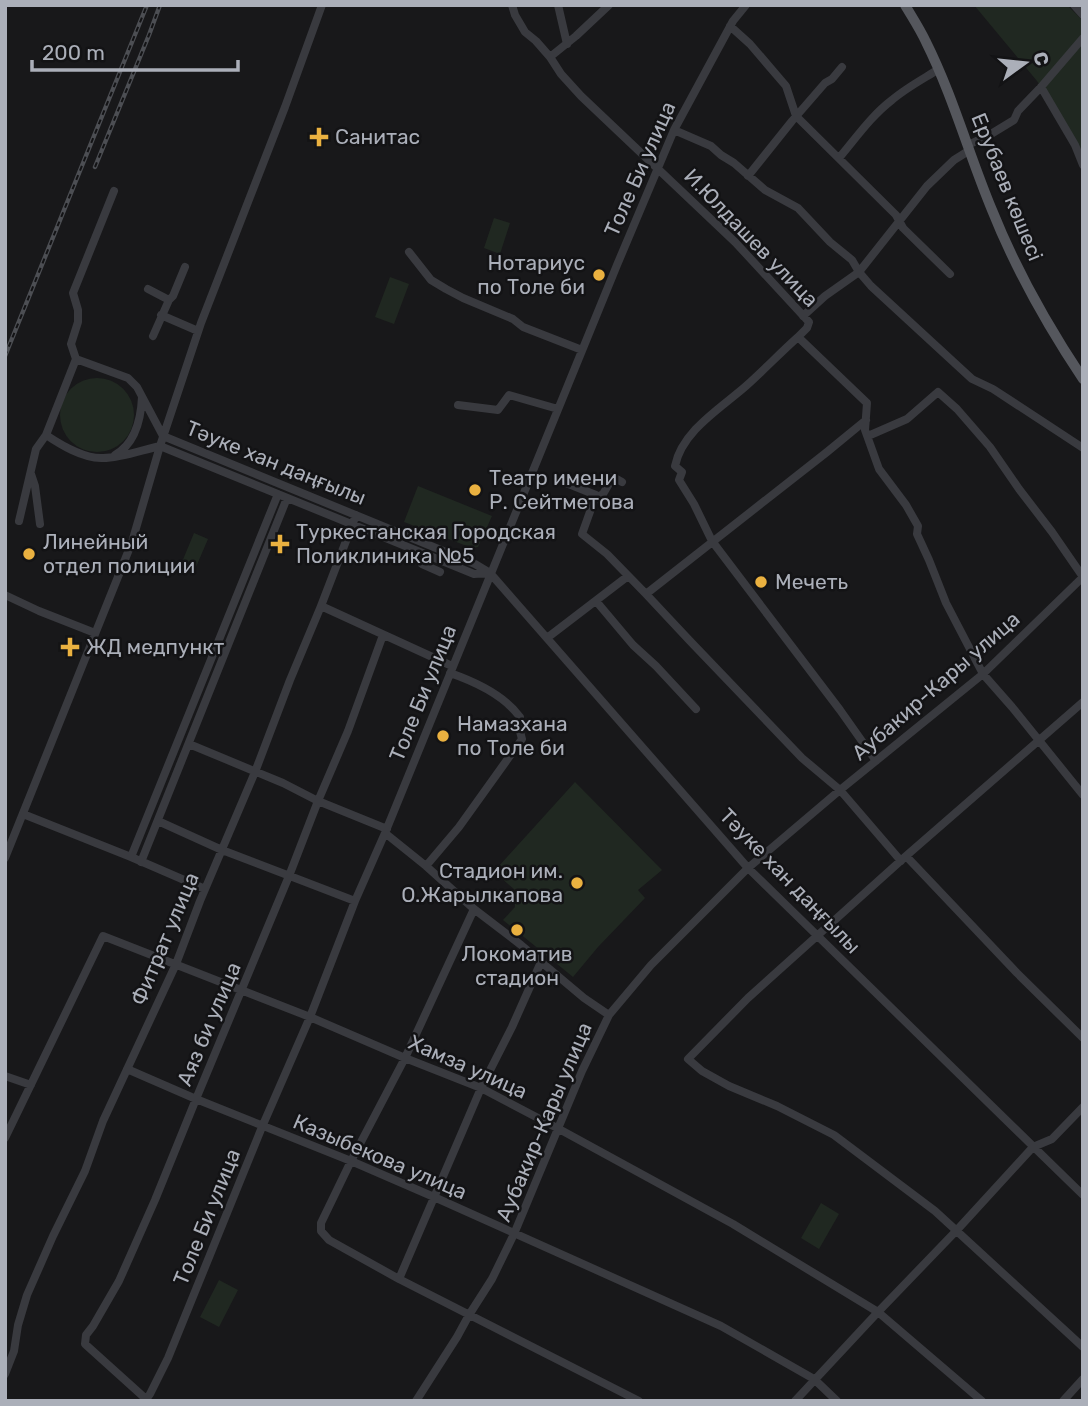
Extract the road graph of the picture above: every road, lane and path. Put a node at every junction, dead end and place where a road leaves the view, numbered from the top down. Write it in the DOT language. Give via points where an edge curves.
graph roads {
  1 [pos="322,5"];
  2 [pos="512,5"];
  3 [pos="558,5"];
  4 [pos="609,5"];
  5 [pos="746,5"];
  6 [pos="905,5"];
  7 [pos="1074,5"];
  8 [pos="1083,15"];
  9 [pos="730,26"];
  10 [pos="1083,38"];
  11 [pos="567,44"];
  12 [pos="550,57"];
  13 [pos="842,67"];
  14 [pos="939,69"];
  15 [pos="1041,88"];
  16 [pos="796,116"];
  17 [pos="674,130"];
  18 [pos="969,147"];
  19 [pos="839,158"];
  20 [pos="1083,165"];
  21 [pos="658,169"];
  22 [pos="748,176"];
  23 [pos="114,191"];
  24 [pos="899,221"];
  25 [pos="409,252"];
  26 [pos="185,267"];
  27 [pos="859,272"];
  28 [pos="950,274"];
  29 [pos="148,289"];
  30 [pos="169,300"];
  31 [pos="161,315"];
  32 [pos="803,316"];
  33 [pos="198,331"];
  34 [pos="153,336"];
  35 [pos="798,337"];
  36 [pos="582,350"];
  37 [pos="76,359"];
  38 [pos="1083,379"];
  39 [pos="142,397"];
  40 [pos="458,405"];
  41 [pos="558,409"];
  42 [pos="866,420"];
  43 [pos="46,435"];
  44 [pos="163,436"];
  45 [pos="868,436"];
  46 [pos="160,446"];
  47 [pos="1083,448"];
  48 [pos="109,458"];
  49 [pos="30,472"];
  50 [pos="622,482"];
  51 [pos="566,483"];
  52 [pos="278,494"];
  53 [pos="288,498"];
  54 [pos="595,499"];
  55 [pos="356,515"];
  56 [pos="19,521"];
  57 [pos="40,524"];
  58 [pos="353,524"];
  59 [pos="712,541"];
  60 [pos="422,564"];
  61 [pos="440,572"];
  62 [pos="490,573"];
  63 [pos="628,576"];
  64 [pos="1083,577"];
  65 [pos="646,594"];
  66 [pos="5,595"];
  67 [pos="596,601"];
  68 [pos="321,606"];
  69 [pos="95,633"];
  70 [pos="383,635"];
  71 [pos="547,639"];
  72 [pos="451,670"];
  73 [pos="983,674"];
  74 [pos="1083,702"];
  75 [pos="696,709"];
  76 [pos="1039,740"];
  77 [pos="189,744"];
  78 [pos="876,761"];
  79 [pos="256,772"];
  80 [pos="840,790"];
  81 [pos="1083,795"];
  82 [pos="318,801"];
  83 [pos="23,814"];
  84 [pos="158,821"];
  85 [pos="386,831"];
  86 [pos="222,850"];
  87 [pos="131,857"];
  88 [pos="5,858"];
  89 [pos="904,859"];
  90 [pos="141,862"];
  91 [pos="426,866"];
  92 [pos="748,868"];
  93 [pos="289,876"];
  94 [pos="205,889"];
  95 [pos="355,901"];
  96 [pos="474,909"];
  97 [pos="817,936"];
  98 [pos="541,961"];
  99 [pos="176,964"];
  100 [pos="242,991"];
  101 [pos="609,1015"];
  102 [pos="310,1017"];
  103 [pos="1083,1038"];
  104 [pos="405,1058"];
  105 [pos="127,1069"];
  106 [pos="5,1076"];
  107 [pos="31,1085"];
  108 [pos="481,1088"];
  109 [pos="195,1099"];
  110 [pos="1083,1107"];
  111 [pos="262,1127"];
  112 [pos="559,1129"];
  113 [pos="5,1139"];
  114 [pos="1033,1147"];
  115 [pos="351,1161"];
  116 [pos="1083,1195"];
  117 [pos="434,1197"];
  118 [pos="957,1230"];
  119 [pos="514,1234"];
  120 [pos="399,1279"];
  121 [pos="878,1312"];
  122 [pos="469,1315"];
  123 [pos="1083,1347"];
  124 [pos="5,1374"];
  125 [pos="814,1379"];
  126 [pos="1083,1380"];
  127 [pos="150,1398"];
  128 [pos="416,1401"];
  129 [pos="639,1401"];
  130 [pos="795,1401"];
  131 [pos="838,1401"];
  132 [pos="982,1401"];
  133 [pos="1063,1401"];
  1 -- 33 [label="street"];
  2 -- 12 [label="street, И.Юлдашев улица" via="525,32"];
  3 -- 11 [label="street"];
  4 -- 11 [label="street"];
  5 -- 9 [label="street, Толе Би улица"];
  6 -- 14 [label="main road, Ерубаев көшесі"];
  7 -- 8 [label="street"];
  9 -- 16 [label="street" via="786,86"];
  9 -- 17 [label="street, Толе Би улица"];
  10 -- 15 [label="street"];
  11 -- 12 [label="street"];
  12 -- 21 [label="street, И.Юлдашев улица" via="580,96"];
  13 -- 16 [label="street"];
  14 -- 18 [label="main road, Ерубаев көшесі"];
  14 -- 19 [label="street" via="891,100"];
  15 -- 18 [label="street" via="1014,120"];
  15 -- 20 [label="street"];
  16 -- 19 [label="street"];
  16 -- 22 [label="street"];
  17 -- 21 [label="street, Толе Би улица"];
  17 -- 22 [label="street" via="711,146"];
  18 -- 24 [label="street" via="927,186"];
  18 -- 38 [label="main road, Ерубаев көшесі" via="1018,269"];
  19 -- 24 [label="street"];
  21 -- 32 [label="street, И.Юлдашев улица" via="735,242"];
  21 -- 36 [label="street, Толе Би улица"];
  22 -- 27 [label="street" via="798,208"];
  23 -- 37 [label="street" via="73,293 78,322 71,344"];
  24 -- 27 [label="street"];
  24 -- 28 [label="street"];
  25 -- 36 [label="street" via="431,280 446,289"];
  26 -- 30 [label="street"];
  27 -- 32 [label="street"];
  27 -- 47 [label="street" via="972,379"];
  29 -- 30 [label="street"];
  30 -- 31 [label="street"];
  31 -- 33 [label="street"];
  31 -- 34 [label="street"];
  32 -- 35 [label="street, И.Юлдашев улица" via="809,322"];
  33 -- 44 [label="street"];
  35 -- 42 [label="street, И.Юлдашев улица" via="867,402"];
  35 -- 59 [label="street" via="689,436 678,455 679,480"];
  36 -- 41 [label="street, Толе Би улица"];
  37 -- 39 [label="street" via="128,378"];
  37 -- 43 [label="street"];
  39 -- 44 [label="street"];
  39 -- 48 [label="street" via="131,441"];
  40 -- 41 [label="street" via="498,410 509,396"];
  41 -- 62 [label="street, Толе Би улица"];
  42 -- 45 [label="street, И.Юлдашев улица"];
  42 -- 59 [label="street"];
  43 -- 48 [label="street" via="73,450"];
  43 -- 49 [label="street" via="36,449"];
  44 -- 46 [label="street"];
  44 -- 55 [label="street, Тәуке хан даңғылы"];
  45 -- 64 [label="street" via="907,419 938,392 990,447"];
  45 -- 73 [label="street, И.Юлдашев улица" via="879,469 918,526 917,534 946,603"];
  46 -- 48 [label="street"];
  46 -- 52 [label="street, Тәуке хан даңғылы"];
  46 -- 69 [label="street" via="132,542"];
  49 -- 56 [label="street"];
  49 -- 57 [label="street"];
  50 -- 54 [label="street" via="613,477"];
  51 -- 54 [label="street" via="596,495"];
  52 -- 53 [label="street, Тәуке хан даңғылы"];
  52 -- 87 [label="street"];
  53 -- 58 [label="street, Тәуке хан даңғылы"];
  53 -- 77 [label="street"];
  54 -- 63 [label="street" via="583,534"];
  55 -- 58 [label="street, Фитрат улица"];
  55 -- 62 [label="street, Тәуке хан даңғылы"];
  58 -- 62 [label="street, Тәуке хан даңғылы" via="474,574"];
  58 -- 68 [label="street, Фитрат улица"];
  59 -- 65 [label="street"];
  59 -- 78 [label="street"];
  60 -- 61 [label="street"];
  62 -- 71 [label="street, Тәуке хан даңғылы"];
  62 -- 72 [label="street, Толе Би улица"];
  63 -- 65 [label="street"];
  63 -- 67 [label="street"];
  64 -- 73 [label="street, Аубакир-Кары улица"];
  65 -- 80 [label="street" via="802,758"];
  66 -- 69 [label="street"];
  67 -- 71 [label="street"];
  67 -- 75 [label="street"];
  68 -- 70 [label="street"];
  68 -- 79 [label="street, Фитрат улица"];
  69 -- 83 [label="street"];
  70 -- 72 [label="street"];
  70 -- 82 [label="street, Аяз би улица"];
  71 -- 92 [label="street, Тәуке хан даңғылы"];
  72 -- 85 [label="street, Толе Би улица"];
  72 -- 91 [label="street" via="513,708 520,717 522,740"];
  73 -- 76 [label="street, И.Юлдашев улица"];
  73 -- 78 [label="street, Аубакир-Кары улица"];
  74 -- 76 [label="street"];
  76 -- 81 [label="street, И.Юлдашев улица"];
  76 -- 89 [label="street"];
  77 -- 79 [label="street"];
  77 -- 84 [label="street"];
  78 -- 80 [label="street, Аубакир-Кары улица"];
  79 -- 82 [label="street"];
  79 -- 86 [label="street, Фитрат улица"];
  80 -- 89 [label="street"];
  80 -- 92 [label="street, Аубакир-Кары улица"];
  82 -- 85 [label="street"];
  82 -- 93 [label="street, Аяз би улица"];
  83 -- 87 [label="street"];
  83 -- 88 [label="street"];
  84 -- 86 [label="street"];
  84 -- 90 [label="street"];
  85 -- 91 [label="street"];
  85 -- 95 [label="street, Толе Би улица"];
  86 -- 93 [label="street"];
  86 -- 94 [label="street, Фитрат улица"];
  87 -- 90 [label="street"];
  89 -- 97 [label="street"];
  89 -- 103 [label="street"];
  90 -- 94 [label="street"];
  91 -- 96 [label="street"];
  92 -- 97 [label="street, Тәуке хан даңғылы"];
  92 -- 101 [label="street, Аубакир-Кары улица" via="651,965"];
  93 -- 95 [label="street"];
  93 -- 100 [label="street, Аяз би улица"];
  94 -- 99 [label="street, Фитрат улица"];
  95 -- 102 [label="street, Толе Би улица"];
  96 -- 98 [label="street"];
  96 -- 104 [label="street"];
  97 -- 114 [label="street, Тәуке хан даңғылы"];
  97 -- 118 [label="street" via="688,1059 729,1086 834,1135"];
  98 -- 101 [label="street"];
  98 -- 108 [label="street"];
  99 -- 100 [label="street, Хамза улица"];
  99 -- 105 [label="street, Фитрат улица"];
  99 -- 107 [label="street, Хамза улица" via="103,936"];
  100 -- 102 [label="street, Хамза улица"];
  100 -- 109 [label="street, Аяз би улица"];
  101 -- 112 [label="street, Аубакир-Кары улица"];
  102 -- 104 [label="street, Хамза улица"];
  102 -- 111 [label="street, Толе Би улица"];
  104 -- 108 [label="street, Хамза улица"];
  104 -- 115 [label="street"];
  105 -- 109 [label="street, Казыбекова улица"];
  105 -- 124 [label="street, Фитрат улица" via="27,1296"];
  106 -- 107 [label="street"];
  107 -- 113 [label="street, Хамза улица"];
  108 -- 112 [label="street, Хамза улица"];
  108 -- 117 [label="street"];
  109 -- 111 [label="street, Казыбекова улица"];
  109 -- 127 [label="street, Аяз би улица" via="119,1281 86,1335 85,1344"];
  110 -- 114 [label="street" via="1052,1139"];
  111 -- 115 [label="street, Казыбекова улица"];
  111 -- 127 [label="street, Толе Би улица"];
  112 -- 119 [label="street, Аубакир-Кары улица"];
  112 -- 121 [label="street, Хамза улица" via="733,1224"];
  114 -- 116 [label="street, Тәуке хан даңғылы"];
  114 -- 118 [label="street"];
  115 -- 117 [label="street, Казыбекова улица"];
  115 -- 120 [label="street" via="321,1231"];
  117 -- 119 [label="street, Казыбекова улица"];
  117 -- 120 [label="street"];
  118 -- 121 [label="street"];
  118 -- 123 [label="street"];
  119 -- 122 [label="street, Аубакир-Кары улица"];
  119 -- 125 [label="street, Казыбекова улица" via="721,1326"];
  120 -- 122 [label="street"];
  121 -- 125 [label="street"];
  121 -- 132 [label="street, Хамза улица"];
  122 -- 128 [label="street, Аубакир-Кары улица"];
  122 -- 129 [label="street"];
  125 -- 130 [label="street"];
  125 -- 131 [label="street, Казыбекова улица"];
  126 -- 133 [label="street"];
}
